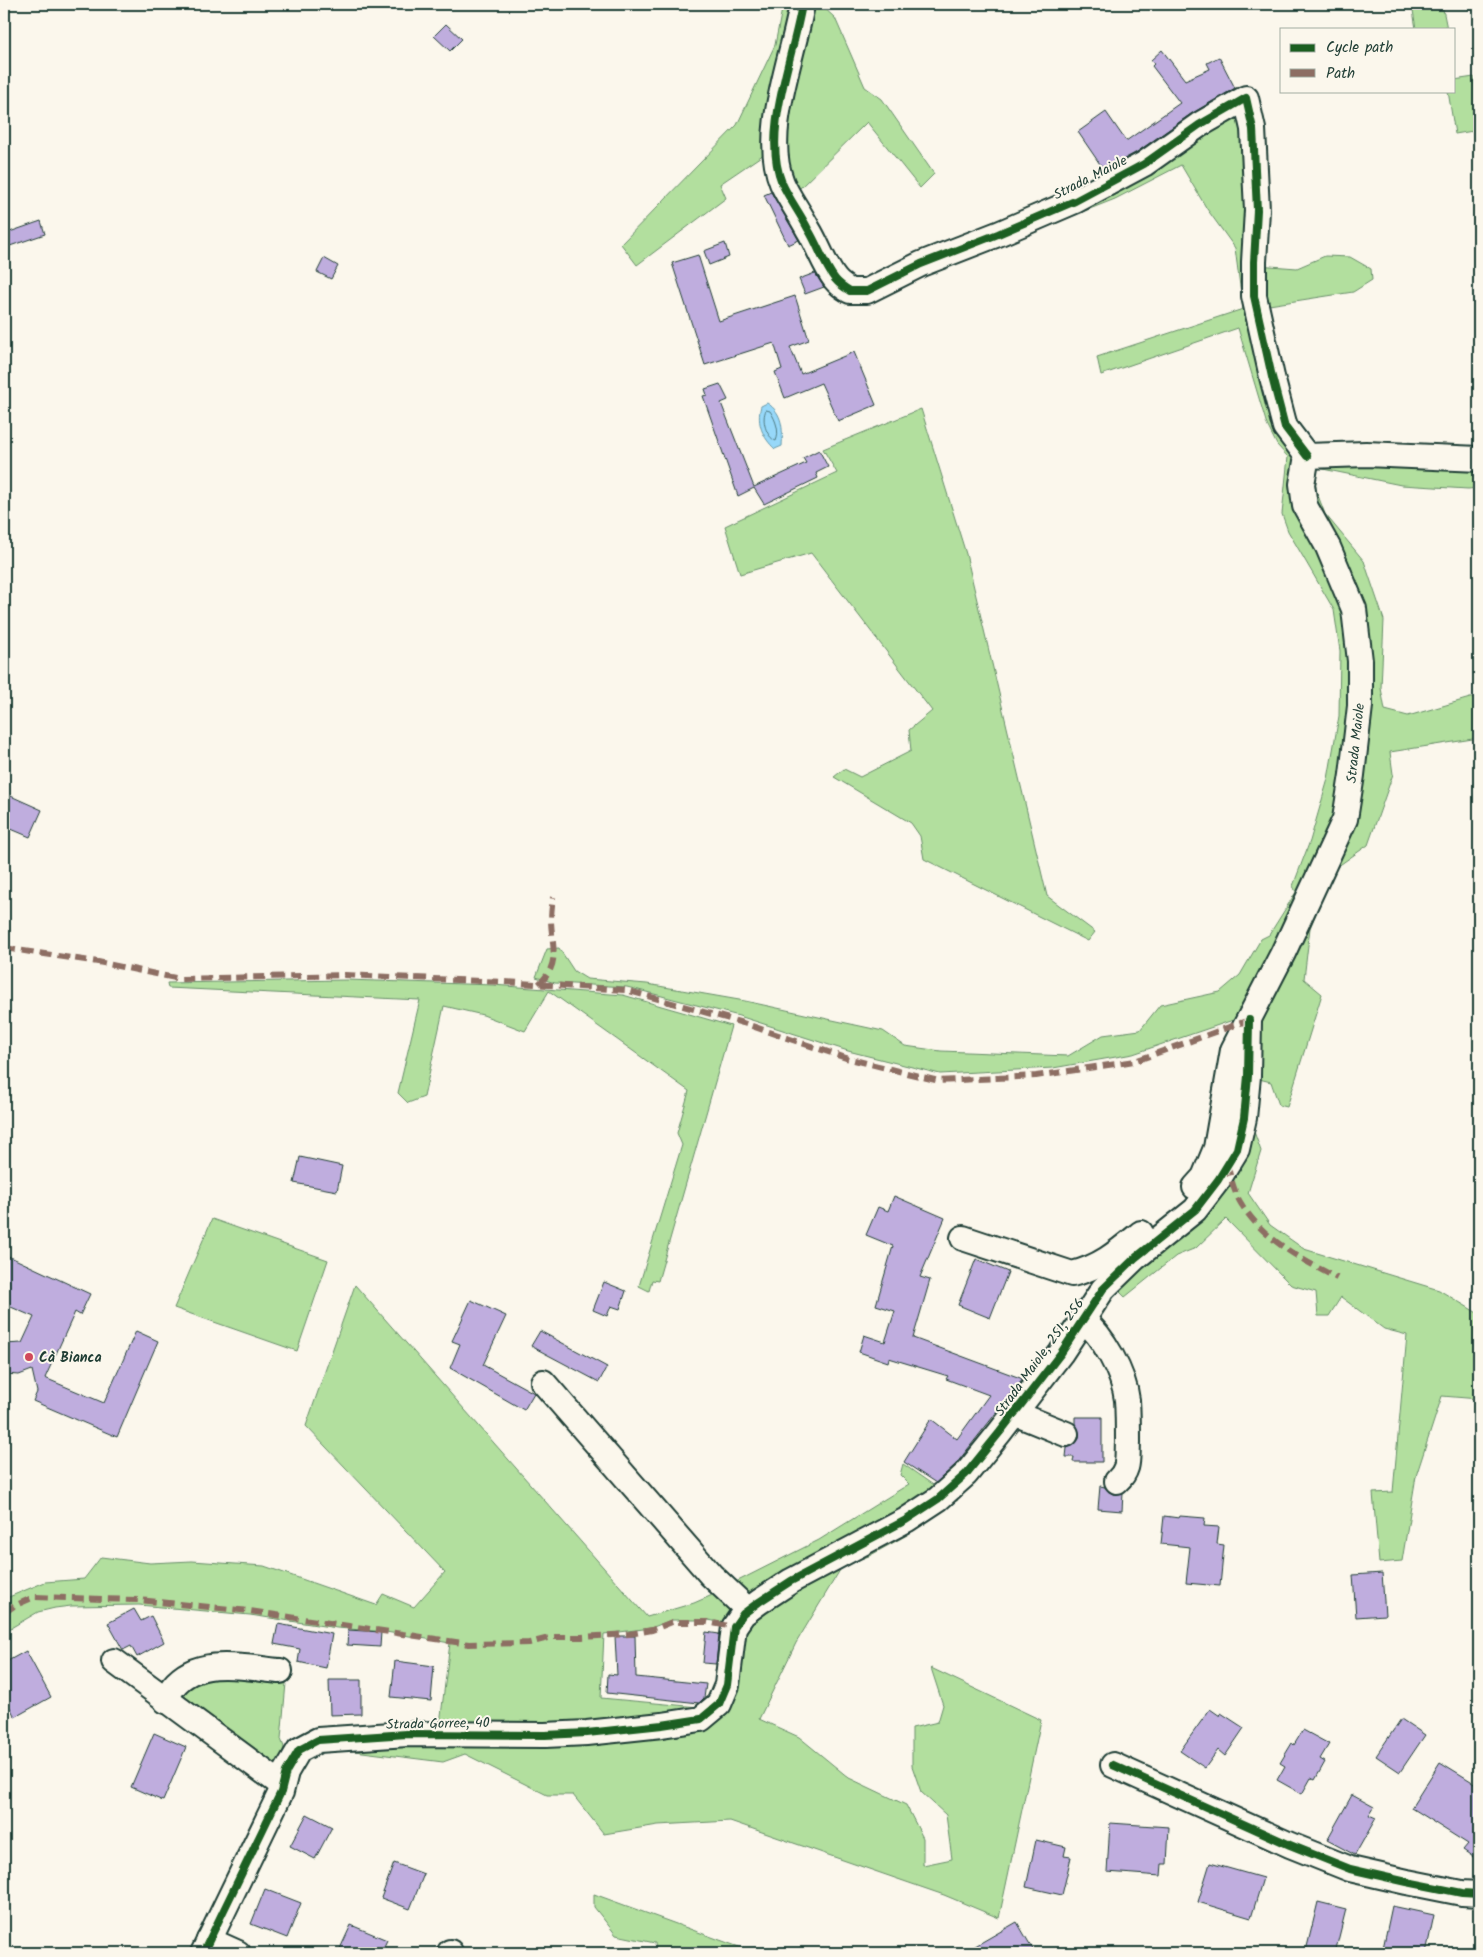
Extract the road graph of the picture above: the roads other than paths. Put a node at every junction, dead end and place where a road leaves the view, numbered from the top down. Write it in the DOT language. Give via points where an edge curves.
graph roads {
  1 [pos="802,4"];
  2 [pos="1307,456"];
  3 [pos="1479,459"];
  4 [pos="1249,1020"];
  5 [pos="963,1238"];
  6 [pos="1082,1320"];
  7 [pos="543,1382"];
  8 [pos="1014,1413"];
  9 [pos="1066,1434"];
  10 [pos="1117,1481"];
  11 [pos="741,1618"];
  12 [pos="114,1661"];
  13 [pos="280,1671"];
  14 [pos="166,1701"];
  15 [pos="1113,1765"];
  16 [pos="282,1785"];
  17 [pos="1479,1894"];
  18 [pos="206,1947"];
  19 [pos="238,1953"];
  1 -- 2 [label="street, Strada Maiole" via="776,124 775,158 791,202 836,280 850,291 867,291 921,264 1074,200 1144,164 1199,125 1246,98 1253,129 1257,210 1254,296 1285,427"];
  2 -- 3 [label="street" via="1366,454"];
  2 -- 4 [label="street, Strada Maiole" via="1302,484 1305,506 1328,547 1354,609 1360,661 1360,706 1345,819"];
  4 -- 5 [label="street, Strada Maiole" via="1233,1050 1216,1148 1204,1177 1185,1199 1105,1262 1072,1274"];
  4 -- 6 [label="street, Strada Maiole, 251, 256" via="1248,1076 1237,1149 1195,1210 1135,1258 1103,1289"];
  6 -- 8 [label="street, Strada Maiole, 251, 256" via="1061,1353"];
  6 -- 10 [label="street" via="1092,1326 1110,1355 1127,1398 1127,1469"];
  7 -- 11 [label="street" via="711,1575"];
  8 -- 9 [label="street"];
  8 -- 11 [label="street, Strada Maiole, 251, 256" via="966,1474 938,1499 906,1520 791,1581"];
  11 -- 16 [label="street, Strada Gorree, 40" via="727,1685 719,1704 701,1719 579,1734 407,1734 318,1740 299,1750"];
  12 -- 14 [label="street"];
  13 -- 14 [label="street" via="222,1666 202,1669 185,1676"];
  14 -- 16 [label="street"];
  15 -- 17 [label="street" via="1290,1846 1350,1869"];
  16 -- 18 [label="street, Strada Gorree, 40"];
  18 -- 19 [label="street"];
}
